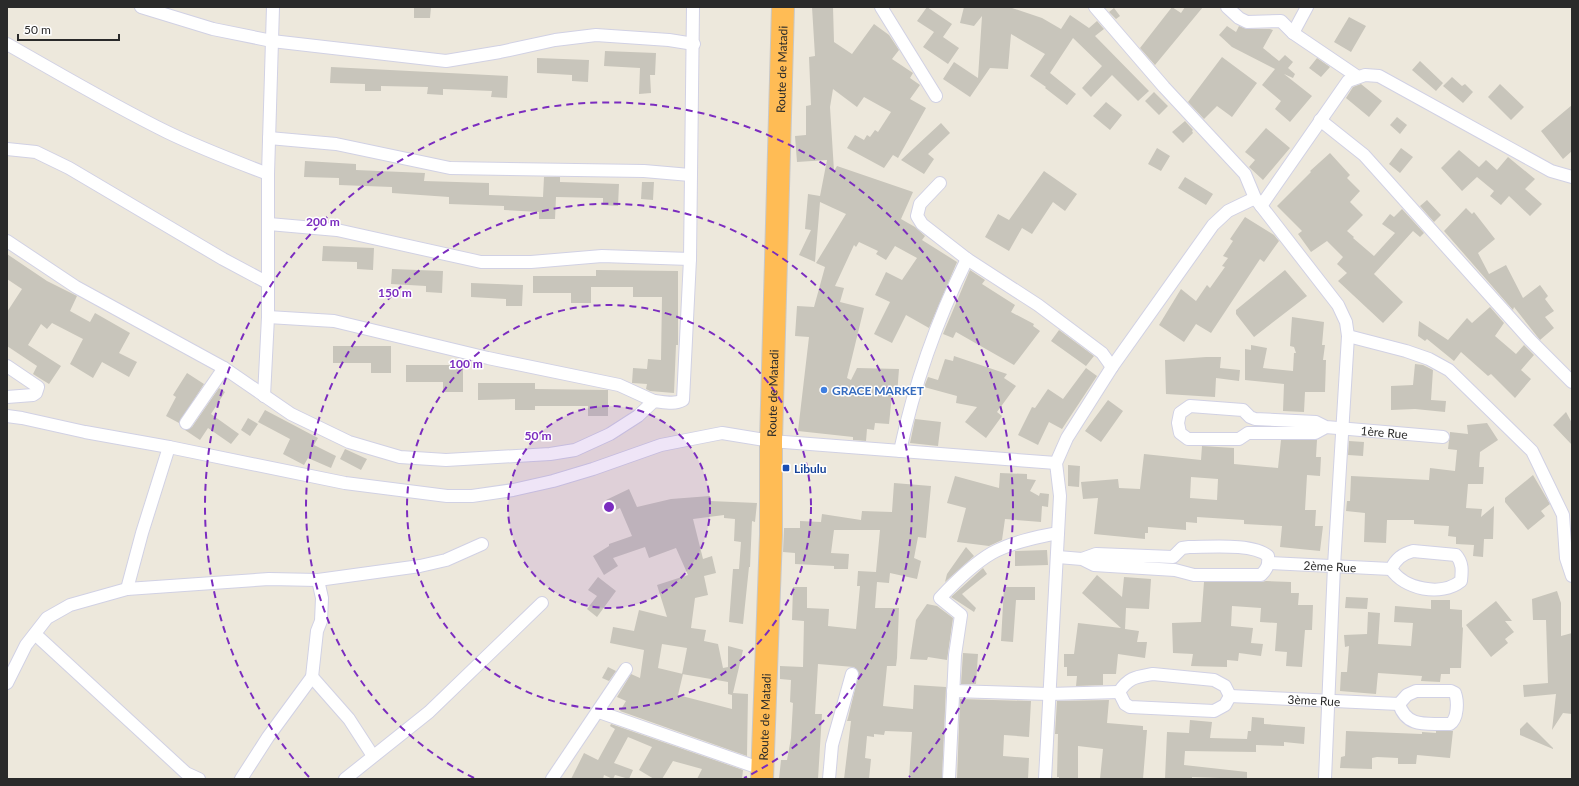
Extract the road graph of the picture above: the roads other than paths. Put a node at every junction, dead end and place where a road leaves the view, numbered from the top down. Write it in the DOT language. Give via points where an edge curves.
graph roads {
  1 [pos="141,7"];
  2 [pos="273,7"];
  3 [pos="694,7"];
  4 [pos="783,7"];
  5 [pos="881,7"];
  6 [pos="1095,7"];
  7 [pos="1227,7"];
  8 [pos="1307,7"];
  9 [pos="1293,33"];
  10 [pos="272,41"];
  11 [pos="7,44"];
  12 [pos="694,44"];
  13 [pos="1358,77"];
  14 [pos="936,96"];
  15 [pos="1320,120"];
  16 [pos="269,138"];
  17 [pos="7,149"];
  18 [pos="268,174"];
  19 [pos="690,175"];
  20 [pos="1571,181"];
  21 [pos="940,182"];
  22 [pos="1258,202"];
  23 [pos="269,224"];
  24 [pos="7,241"];
  25 [pos="690,259"];
  26 [pos="967,259"];
  27 [pos="268,283"];
  28 [pos="268,317"];
  29 [pos="1348,336"];
  30 [pos="7,366"];
  31 [pos="1112,367"];
  32 [pos="224,368"];
  33 [pos="1572,382"];
  34 [pos="264,396"];
  35 [pos="7,397"];
  36 [pos="654,401"];
  37 [pos="7,416"];
  38 [pos="1255,419"];
  39 [pos="186,422"];
  40 [pos="1326,427"];
  41 [pos="1342,429"];
  42 [pos="1254,433"];
  43 [pos="1443,437"];
  44 [pos="771,441"];
  45 [pos="169,447"];
  46 [pos="900,452"];
  47 [pos="1056,463"];
  48 [pos="1058,532"];
  49 [pos="482,544"];
  50 [pos="1166,556"];
  51 [pos="1058,557"];
  52 [pos="1082,559"];
  53 [pos="1269,563"];
  54 [pos="1334,566"];
  55 [pos="1165,569"];
  56 [pos="1391,569"];
  57 [pos="1572,576"];
  58 [pos="318,580"];
  59 [pos="127,588"];
  60 [pos="542,603"];
  61 [pos="35,634"];
  62 [pos="626,669"];
  63 [pos="852,674"];
  64 [pos="312,677"];
  65 [pos="7,684"];
  66 [pos="953,691"];
  67 [pos="1119,692"];
  68 [pos="1049,694"];
  69 [pos="1230,696"];
  70 [pos="1330,701"];
  71 [pos="1399,704"];
  72 [pos="598,712"];
  73 [pos="373,756"];
  74 [pos="762,774"];
  75 [pos="198,779"];
  76 [pos="241,779"];
  77 [pos="346,779"];
  78 [pos="552,779"];
  79 [pos="829,779"];
  80 [pos="949,779"];
  81 [pos="1045,779"];
  82 [pos="1325,779"];
  1 -- 10 [label="street" via="213,29"];
  2 -- 10 [label="street"];
  3 -- 12 [label="street"];
  4 -- 44 [label="highway, Route de Matadi"];
  5 -- 14 [label="street"];
  6 -- 22 [label="street" via="1164,88 1246,174"];
  7 -- 9 [label="street" via="1247,22 1281,21"];
  8 -- 9 [label="street"];
  9 -- 13 [label="street"];
  10 -- 12 [label="street" via="446,61 555,40 596,35"];
  10 -- 16 [label="street"];
  11 -- 18 [label="street" via="166,132"];
  12 -- 19 [label="street"];
  13 -- 15 [label="street" via="1348,81"];
  13 -- 20 [label="street" via="1378,76"];
  15 -- 22 [label="street"];
  15 -- 33 [label="street" via="1364,155 1530,340"];
  16 -- 18 [label="street"];
  16 -- 19 [label="street" via="336,144 450,168 644,171"];
  17 -- 27 [label="street" via="36,152 69,168"];
  18 -- 23 [label="street"];
  19 -- 25 [label="street"];
  21 -- 26 [label="street" via="920,204 917,216 922,224"];
  22 -- 29 [label="street" via="1338,305 1346,322"];
  22 -- 31 [label="street" via="1228,211 1213,225"];
  23 -- 25 [label="street" via="337,230 481,262 531,262 602,256"];
  23 -- 27 [label="street"];
  24 -- 32 [label="street" via="76,287"];
  25 -- 36 [label="street" via="683,400 667,403"];
  26 -- 31 [label="street" via="1038,305 1102,353"];
  26 -- 46 [label="street" via="952,290 920,376"];
  27 -- 28 [label="street"];
  28 -- 34 [label="street"];
  28 -- 36 [label="street" via="334,321 495,360 618,385"];
  29 -- 41 [label="street"];
  29 -- 57 [label="street" via="1406,351 1449,370 1532,451 1564,515 1566,558"];
  30 -- 35 [label="street" via="38,387 33,395"];
  31 -- 47 [label="street" via="1067,438"];
  32 -- 34 [label="street"];
  32 -- 39 [label="street"];
  34 -- 36 [label="street" via="291,414 349,442 400,458 446,460 550,454 575,450 610,434 638,416"];
  37 -- 45 [label="street"];
  38 -- 40 [label="street, 1ère Rue" via="1316,422"];
  38 -- 42 [label="street"];
  38 -- 42 [label="street" via="1242,410 1190,406 1180,413 1178,423 1180,433 1188,439 1240,439 1248,433"];
  40 -- 41 [label="street, 1ère Rue"];
  40 -- 42 [label="street" via="1315,433"];
  41 -- 43 [label="street, 1ère Rue"];
  41 -- 54 [label="street"];
  44 -- 45 [label="street" via="722,433 661,444 553,481 513,490 466,496 402,492 345,483"];
  44 -- 46 [label="street"];
  44 -- 74 [label="highway, Route de Matadi" via="771,535"];
  45 -- 59 [label="street"];
  46 -- 47 [label="street"];
  47 -- 48 [label="street" via="1060,496"];
  48 -- 51 [label="street"];
  48 -- 66 [label="street" via="1029,539 992,553 960,578 940,598 961,615"];
  49 -- 58 [label="street" via="446,560 420,566"];
  50 -- 52 [label="street" via="1096,554"];
  50 -- 53 [label="street" via="1173,557 1182,548 1189,546 1251,548 1263,551 1268,556"];
  50 -- 55 [label="street"];
  51 -- 52 [label="street"];
  51 -- 68 [label="street"];
  52 -- 55 [label="street" via="1094,565"];
  53 -- 54 [label="street, 2ème Rue"];
  53 -- 55 [label="street" via="1261,575 1194,575"];
  54 -- 56 [label="street, 2ème Rue"];
  54 -- 70 [label="street"];
  56 -- 56 [label="street" via="1396,577 1405,583 1424,588 1446,589 1461,581 1462,568 1456,555 1413,551 1395,561"];
  58 -- 59 [label="street" via="269,579"];
  58 -- 64 [label="street" via="322,598 321,621 317,631"];
  59 -- 61 [label="street" via="70,605 47,618"];
  60 -- 73 [label="street" via="429,712"];
  61 -- 65 [label="street" via="26,645"];
  61 -- 75 [label="street" via="186,774"];
  62 -- 72 [label="street"];
  63 -- 79 [label="street" via="832,745"];
  64 -- 73 [label="street" via="349,719"];
  64 -- 76 [label="street"];
  66 -- 68 [label="street"];
  66 -- 80 [label="street"];
  67 -- 68 [label="street"];
  67 -- 69 [label="street" via="1126,682 1137,676 1152,674 1214,680 1225,686"];
  67 -- 69 [label="street" via="1125,704 1130,707 1214,711 1225,705"];
  68 -- 81 [label="street"];
  69 -- 70 [label="street, 3ème Rue"];
  70 -- 71 [label="street, 3ème Rue"];
  70 -- 82 [label="street"];
  71 -- 71 [label="street" via="1402,713 1412,722 1450,724 1455,718 1456,697 1451,691 1416,691 1407,695"];
  72 -- 74 [label="street"];
  72 -- 78 [label="street"];
  73 -- 77 [label="street"];
}
